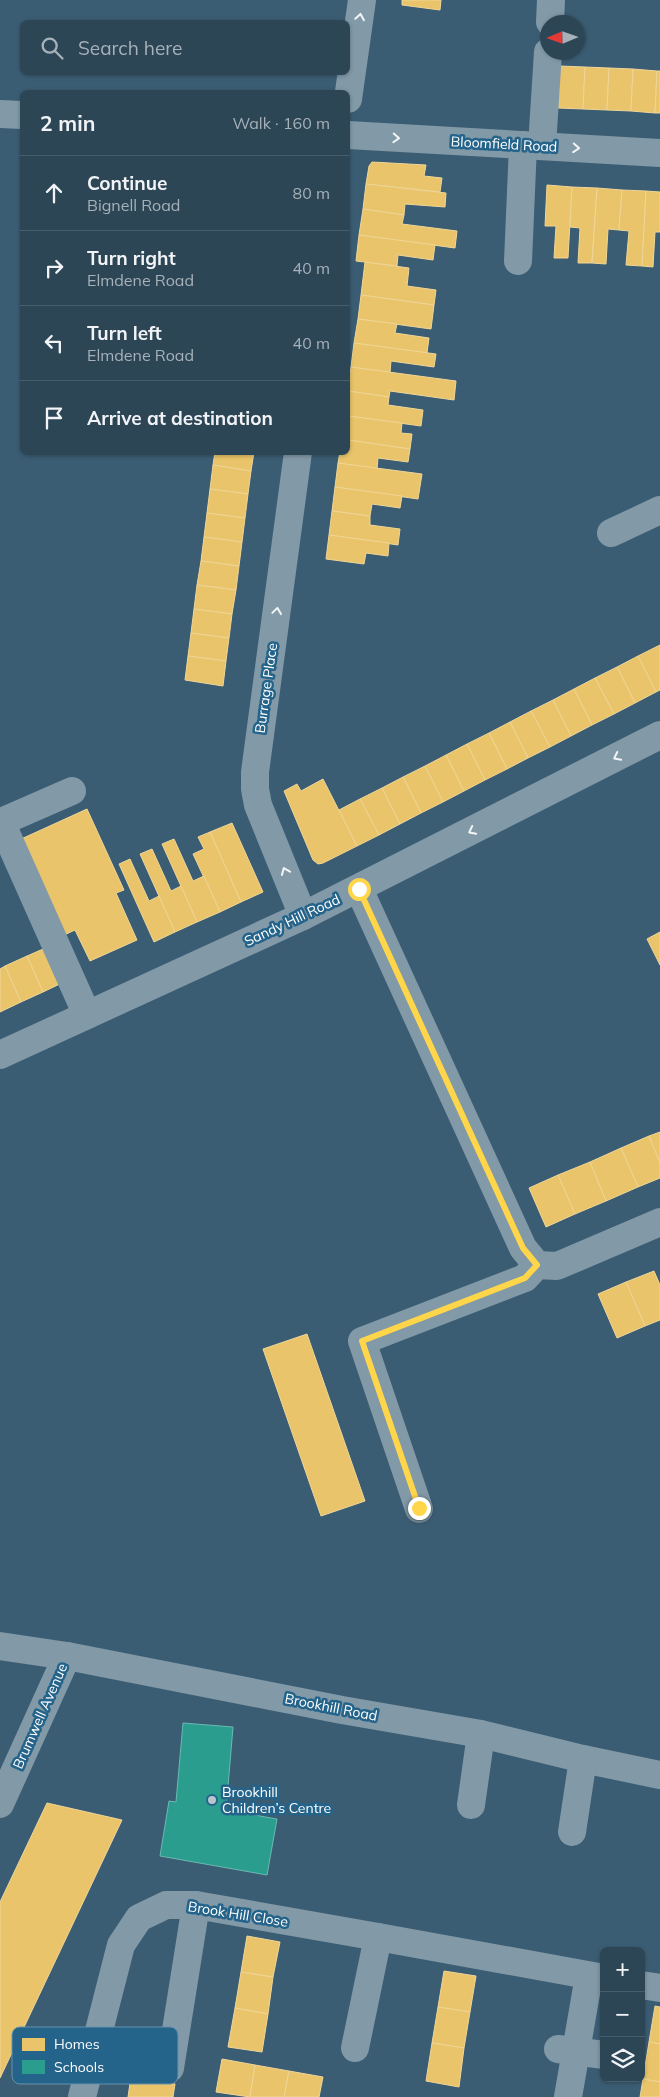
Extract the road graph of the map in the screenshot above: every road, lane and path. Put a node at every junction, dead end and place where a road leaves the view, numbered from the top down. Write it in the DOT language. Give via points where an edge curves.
graph roads {
  1 [pos="362,0"];
  2 [pos="551,0"];
  3 [pos="550,15"];
  4 [pos="547,60"];
  5 [pos="349,90"];
  6 [pos="0,114"];
  7 [pos="20,116"];
  8 [pos="350,135"];
  9 [pos="532,145"];
  10 [pos="660,153"];
  11 [pos="518,261"];
  12 [pos="298,455"];
  13 [pos="660,510"];
  14 [pos="611,533"];
  15 [pos="660,735"];
  16 [pos="72,791"];
  17 [pos="359,889"];
  18 [pos="303,916"];
  19 [pos="87,1015"];
  20 [pos="0,1055"];
  21 [pos="660,1222"];
  22 [pos="537,1265"];
  23 [pos="419,1508"];
  24 [pos="0,1646"];
  25 [pos="67,1656"];
  26 [pos="481,1734"];
  27 [pos="583,1759"];
  28 [pos="660,1775"];
  29 [pos="0,1804"];
  30 [pos="471,1805"];
  31 [pos="572,1832"];
  32 [pos="196,1905"];
  33 [pos="378,1937"];
  34 [pos="596,1977"];
  35 [pos="645,1986"];
  36 [pos="660,1988"];
  37 [pos="100,2027"];
  38 [pos="177,2027"];
  39 [pos="355,2048"];
  40 [pos="566,2050"];
  41 [pos="600,2054"];
  42 [pos="85,2084"];
  43 [pos="82,2097"];
  44 [pos="568,2097"];
  5 -- 1 [label="street, one-way"];
  2 -- 3 [label="street"];
  4 -- 9 [label="street"];
  6 -- 7 [label="street"];
  8 -- 9 [label="street, Bloomfield Road, one-way"];
  9 -- 10 [label="street, Bloomfield Road, one-way"];
  9 -- 11 [label="street"];
  18 -- 12 [label="street, Burrage Place, one-way" via="255,789"];
  13 -- 14 [label="street"];
  15 -- 17 [label="street, Sandy Hill Road, one-way"];
  16 -- 19 [label="street" via="1,822"];
  17 -- 18 [label="street, Sandy Hill Road"];
  17 -- 22 [label="street" via="523,1248"];
  18 -- 19 [label="street, Sandy Hill Road"];
  19 -- 20 [label="street, Sandy Hill Road"];
  21 -- 22 [label="street" via="557,1266"];
  22 -- 23 [label="street" via="525,1278 362,1341"];
  24 -- 25 [label="street, Brookhill Road"];
  25 -- 26 [label="street, Brookhill Road"];
  25 -- 29 [label="street, Brumwell Avenue"];
  26 -- 27 [label="street, Brookhill Road"];
  26 -- 30 [label="street"];
  27 -- 28 [label="street, Brookhill Road"];
  27 -- 31 [label="street"];
  32 -- 33 [label="street, Brook Hill Close"];
  32 -- 37 [label="street, Brook Hill Close" via="166,1905 139,1918 121,1945"];
  32 -- 38 [label="street"];
  33 -- 34 [label="street, Brook Hill Close"];
  33 -- 39 [label="street"];
  34 -- 40 [label="street"];
  35 -- 36 [label="street"];
  40 -- 41 [label="street"];
  40 -- 44 [label="street"];
  42 -- 43 [label="street, Brook Hill Close"];
}
